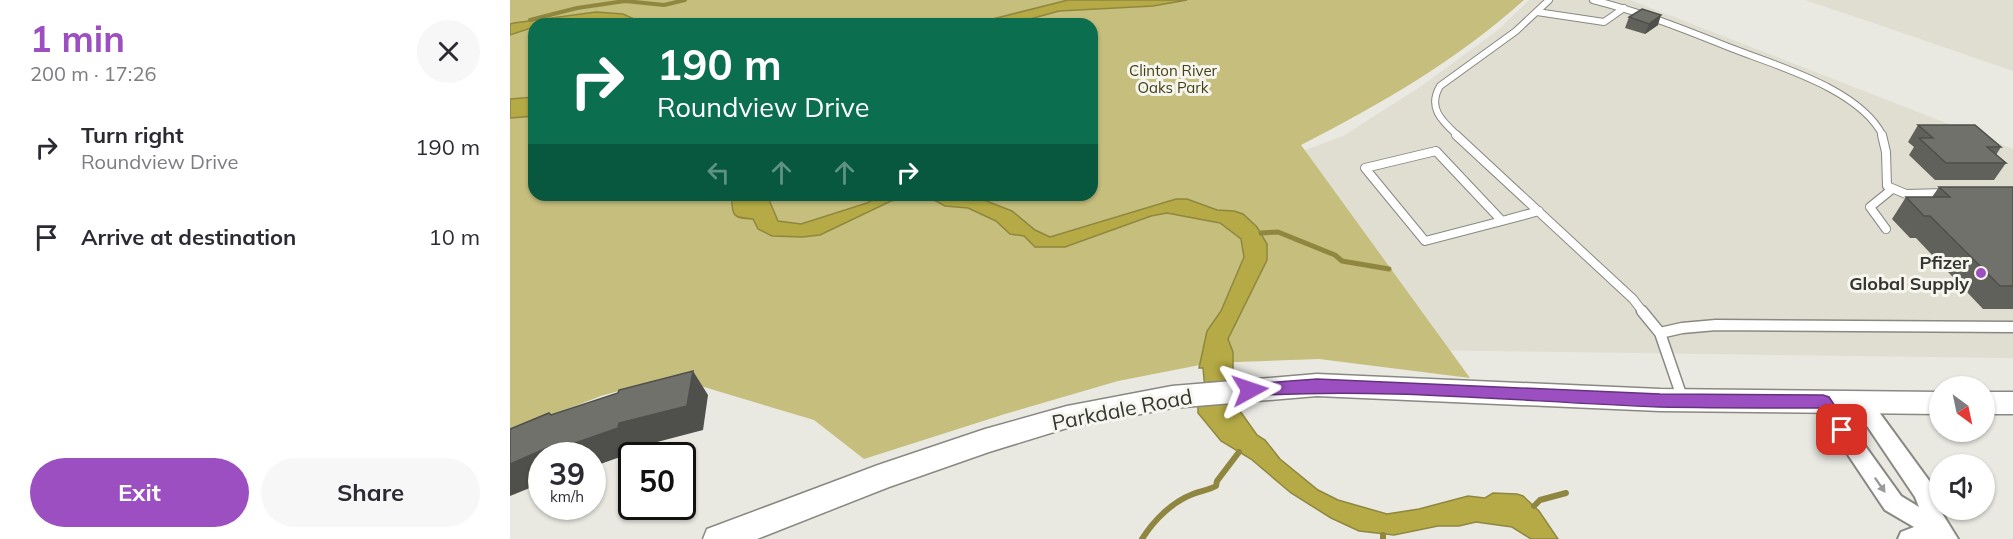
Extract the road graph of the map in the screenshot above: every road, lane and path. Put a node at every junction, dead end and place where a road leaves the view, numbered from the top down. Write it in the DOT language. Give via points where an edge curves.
graph roads {
  1 [pos="1549,0"];
  2 [pos="1593,0"];
  3 [pos="1624,8"];
  4 [pos="1537,12"];
  5 [pos="1891,190"];
  6 [pos="1949,193"];
  7 [pos="1539,211"];
  8 [pos="1502,221"];
  9 [pos="1886,228"];
  10 [pos="2013,327"];
  11 [pos="1660,333"];
  12 [pos="1683,400"];
  13 [pos="1823,402"];
  14 [pos="1861,402"];
  15 [pos="1929,403"];
  16 [pos="1995,403"];
  17 [pos="2013,403"];
  18 [pos="1942,534"];
  19 [pos="730,537"];
  20 [pos="1909,539"];
  1 -- 4 [label="lane"];
  2 -- 3 [label="lane"];
  3 -- 4 [label="lane" via="1604,22"];
  3 -- 5 [label="lane" via="1765,61 1854,106 1883,135 1887,186"];
  4 -- 7 [label="lane" via="1440,86 1433,105 1447,126"];
  5 -- 6 [label="lane" via="1906,194"];
  5 -- 9 [label="lane" via="1870,207"];
  7 -- 8 [label="lane"];
  7 -- 11 [label="lane" via="1633,298"];
  8 -- 8 [label="lane" via="1425,241 1365,168 1436,151"];
  10 -- 11 [label="lane" via="1716,325"];
  11 -- 12 [label="lane"];
  12 -- 13 [label="main road, Parkdale Road"];
  12 -- 19 [label="main road, Parkdale Road" via="1376,387 1269,388 1172,397 1067,417 985,441"];
  13 -- 14 [label="main road, Parkdale Road"];
  13 -- 18 [label="street, one-way" via="1893,503"];
  14 -- 15 [label="main road, Parkdale Road"];
  14 -- 18 [label="street" via="1925,493"];
  16 -- 17 [label="main road"];
  18 -- 20 [label="street"];
}
